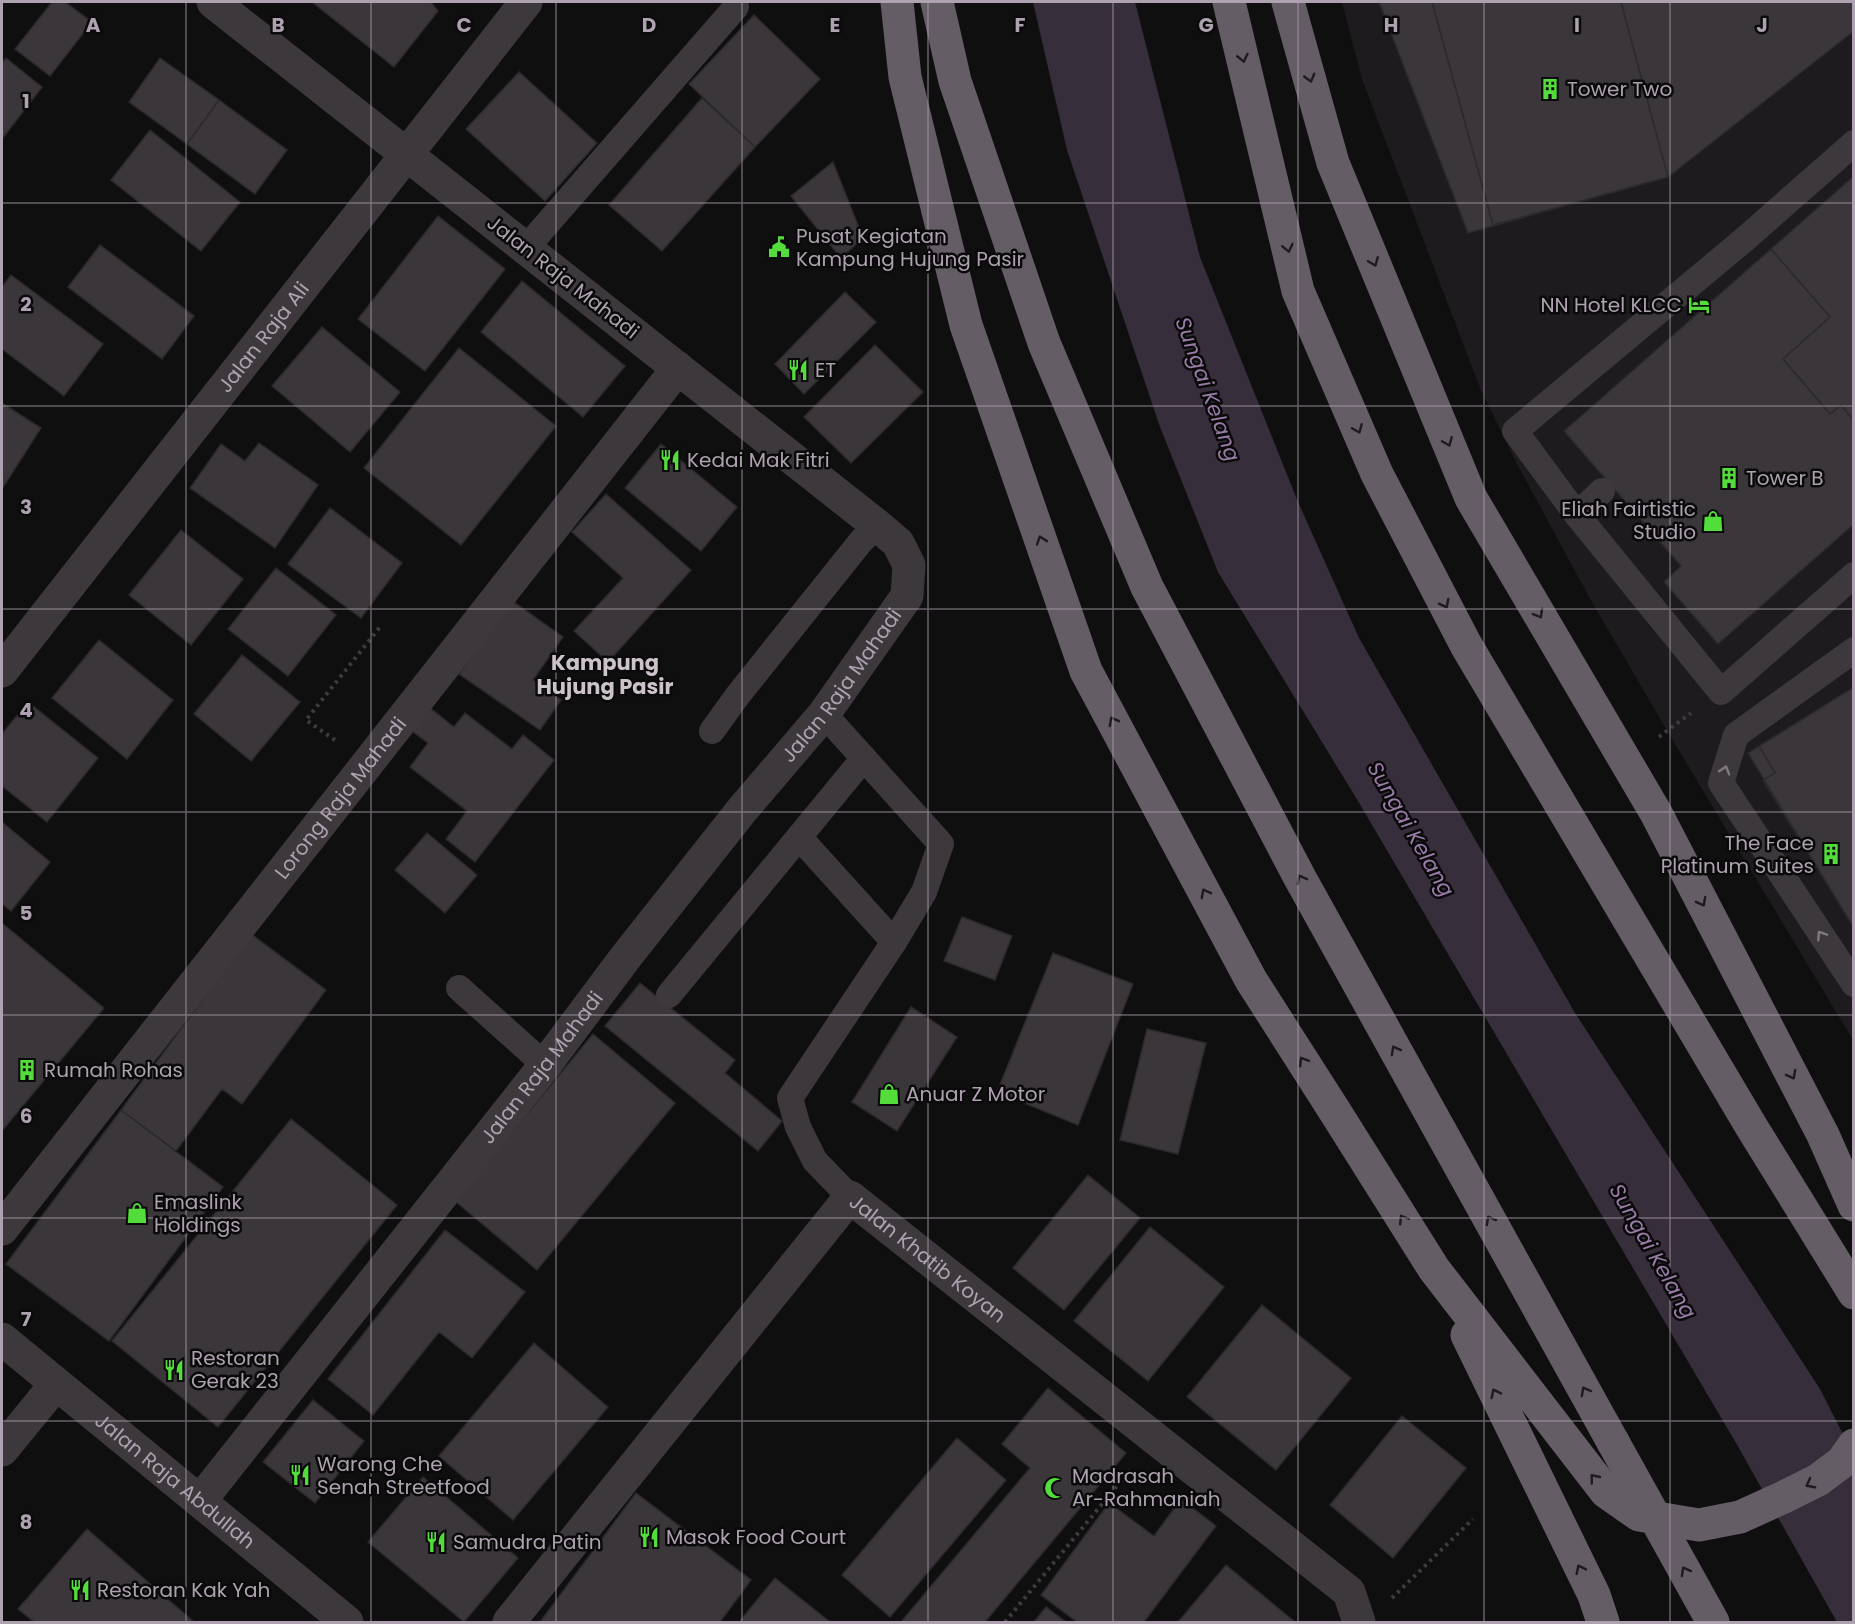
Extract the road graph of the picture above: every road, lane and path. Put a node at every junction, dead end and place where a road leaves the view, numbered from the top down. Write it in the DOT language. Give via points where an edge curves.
graph roads {
  1 [pos="213,2"];
  2 [pos="526,2"];
  3 [pos="897,2"];
  4 [pos="937,2"];
  5 [pos="1229,2"];
  6 [pos="1288,2"];
  7 [pos="736,7"];
  8 [pos="1854,143"];
  9 [pos="407,154"];
  10 [pos="526,249"];
  11 [pos="678,368"];
  12 [pos="1602,491"];
  13 [pos="1577,515"];
  14 [pos="878,526"];
  15 [pos="1854,574"];
  16 [pos="380,627"];
  17 [pos="1854,650"];
  18 [pos="2,671"];
  19 [pos="824,714"];
  20 [pos="1680,721"];
  21 [pos="712,731"];
  22 [pos="1653,742"];
  23 [pos="864,758"];
  24 [pos="367,763"];
  25 [pos="799,837"];
  26 [pos="894,942"];
  27 [pos="1854,984"];
  28 [pos="459,988"];
  29 [pos="669,996"];
  30 [pos="545,1065"];
  31 [pos="1824,1135"];
  32 [pos="1854,1178"];
  33 [pos="850,1197"];
  34 [pos="1854,1205"];
  35 [pos="2,1229"];
  36 [pos="1434,1269"];
  37 [pos="1854,1293"];
  38 [pos="2,1339"];
  39 [pos="56,1384"];
  40 [pos="1155,1439"];
  41 [pos="1854,1445"];
  42 [pos="2,1450"];
  43 [pos="200,1502"];
  44 [pos="1473,1519"];
  45 [pos="1391,1599"];
  46 [pos="347,1623"];
  47 [pos="509,1623"];
  48 [pos="1005,1623"];
  49 [pos="1359,1623"];
  50 [pos="1603,1623"];
  51 [pos="1713,1623"];
  1 -- 9 [label="street, Jalan Raja Mahadi"];
  2 -- 9 [label="street, Jalan Raja Ali"];
  36 -- 3 [label="highway, one-way" via="1251,980 1086,671 966,325 905,77"];
  51 -- 4 [label="highway, one-way, bridge" via="1306,889 1147,587 1044,343 955,81"];
  5 -- 37 [label="highway, one-way" via="1298,291 1377,474 1466,645"];
  6 -- 31 [label="highway, one-way" via="1333,164 1471,498 1656,813"];
  7 -- 10 [label="lane"];
  8 -- 13 [label="lane" via="1750,247 1515,431"];
  9 -- 10 [label="street, Jalan Raja Mahadi"];
  9 -- 18 [label="street, Jalan Raja Ali"];
  10 -- 11 [label="street, Jalan Raja Mahadi"];
  11 -- 14 [label="street, Jalan Raja Mahadi"];
  11 -- 24 [label="street, Lorong Raja Mahadi"];
  12 -- 13 [label="lane"];
  13 -- 15 [label="lane" via="1721,692"];
  14 -- 19 [label="street, Jalan Raja Mahadi" via="898,543 909,565 907,596"];
  14 -- 21 [label="lane" via="862,540"];
  16 -- 24 [label="path" via="306,720"];
  27 -- 17 [label="lane, one-way" via="1721,783 1736,735"];
  19 -- 23 [label="lane"];
  19 -- 30 [label="street, Jalan Raja Mahadi" via="728,828"];
  20 -- 22 [label="path"];
  23 -- 25 [label="lane"];
  23 -- 26 [label="lane" via="941,844 924,892"];
  24 -- 35 [label="street, Lorong Raja Mahadi"];
  25 -- 26 [label="lane"];
  25 -- 29 [label="lane"];
  26 -- 33 [label="lane" via="790,1098 798,1127 815,1161"];
  28 -- 30 [label="lane"];
  30 -- 43 [label="street, Jalan Raja Mahadi"];
  31 -- 32 [label="highway"];
  31 -- 34 [label="highway"];
  33 -- 40 [label="street, Jalan Khatib Koyan"];
  33 -- 47 [label="street, Jalan Khatib Koyan"];
  41 -- 36 [label="highway, one-way" via="1842,1462 1818,1480 1740,1517 1699,1525 1639,1515 1606,1492"];
  50 -- 36 [label="highway, one-way" via="1594,1595"];
  38 -- 39 [label="street, Jalan Raja Abdullah"];
  39 -- 42 [label="street"];
  39 -- 43 [label="street, Jalan Raja Abdullah"];
  40 -- 48 [label="path"];
  40 -- 49 [label="street, Jalan Khatib Koyan" via="1349,1592"];
  43 -- 46 [label="street, Jalan Raja Abdullah"];
  44 -- 45 [label="path"];
}
